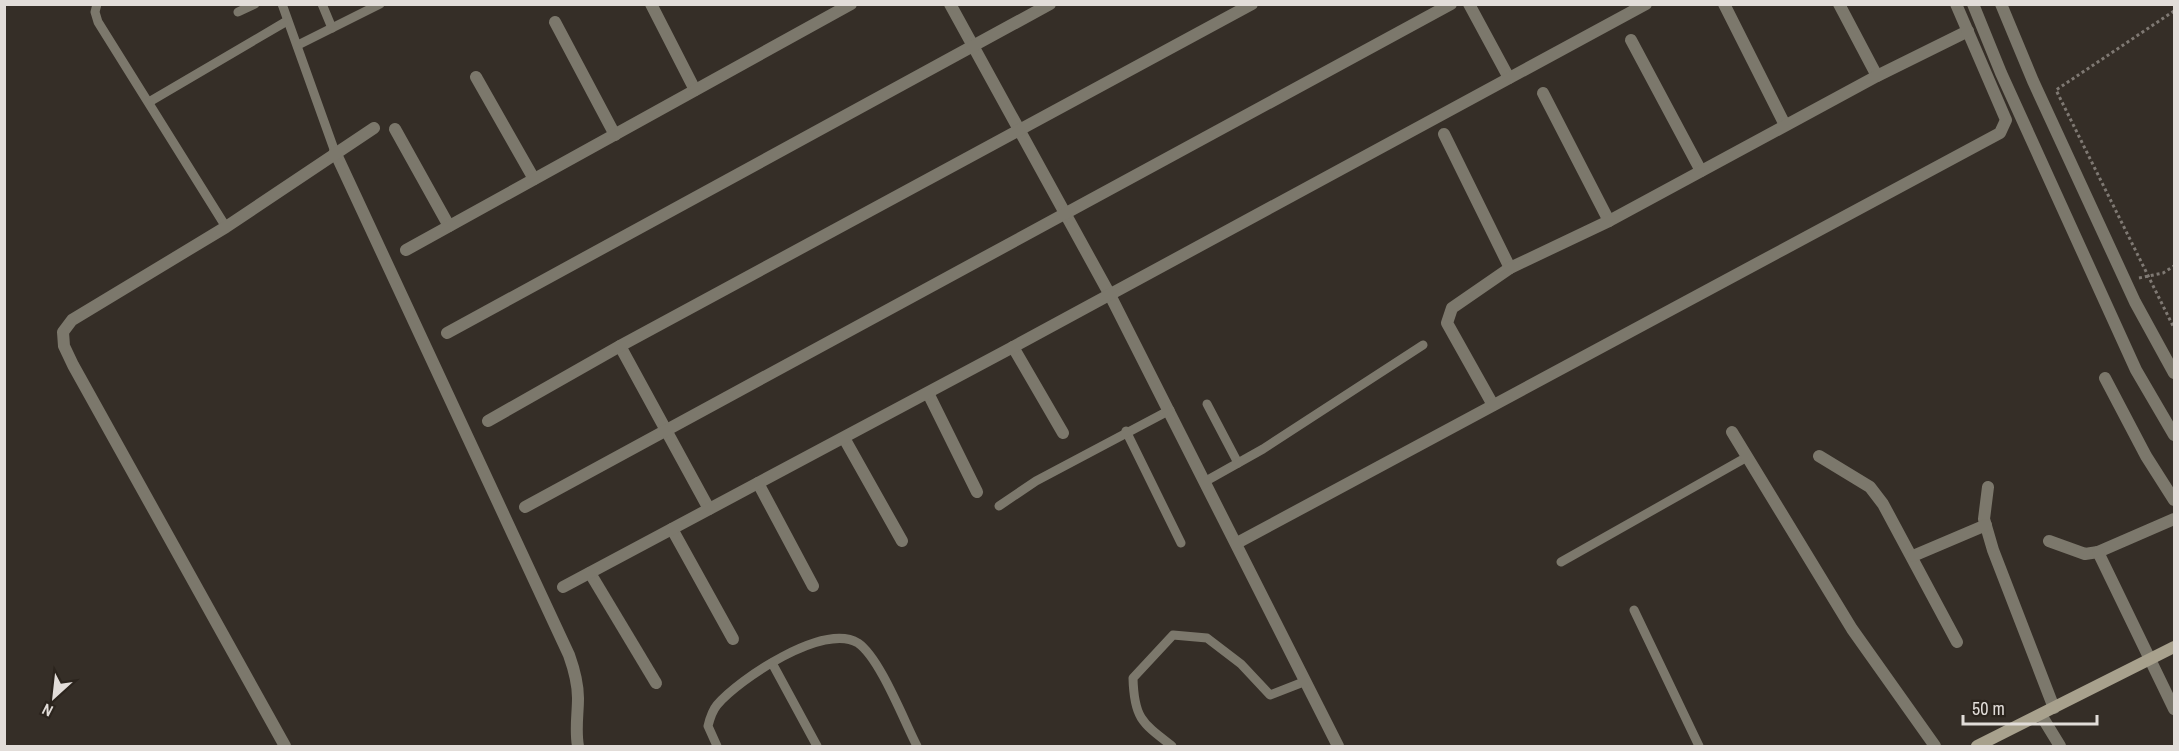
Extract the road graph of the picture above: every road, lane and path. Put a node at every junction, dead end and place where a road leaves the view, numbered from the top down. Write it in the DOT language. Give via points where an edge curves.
graph roads {
  1 [pos="97,4"];
  2 [pos="255,4"];
  3 [pos="282,4"];
  4 [pos="322,4"];
  5 [pos="851,4"];
  6 [pos="950,4"];
  7 [pos="1050,4"];
  8 [pos="1252,4"];
  9 [pos="1452,4"];
  10 [pos="1469,4"];
  11 [pos="1647,4"];
  12 [pos="1724,4"];
  13 [pos="1839,4"];
  14 [pos="1956,4"];
  15 [pos="1973,4"];
  16 [pos="2001,4"];
  17 [pos="380,5"];
  18 [pos="654,5"];
  19 [pos="2175,10"];
  20 [pos="238,12"];
  21 [pos="287,21"];
  22 [pos="555,22"];
  23 [pos="332,28"];
  24 [pos="1968,31"];
  25 [pos="1631,40"];
  26 [pos="298,45"];
  27 [pos="972,47"];
  28 [pos="476,76"];
  29 [pos="1876,76"];
  30 [pos="1509,78"];
  31 [pos="695,90"];
  32 [pos="1543,93"];
  33 [pos="149,102"];
  34 [pos="1785,125"];
  35 [pos="374,128"];
  36 [pos="395,129"];
  37 [pos="1019,130"];
  38 [pos="1444,134"];
  39 [pos="615,135"];
  40 [pos="335,152"];
  41 [pos="1701,171"];
  42 [pos="534,180"];
  43 [pos="1066,214"];
  44 [pos="1609,221"];
  45 [pos="449,226"];
  46 [pos="226,227"];
  47 [pos="406,250"];
  48 [pos="2175,266"];
  49 [pos="1510,268"];
  50 [pos="2148,276"];
  51 [pos="2125,280"];
  52 [pos="1110,295"];
  53 [pos="2175,328"];
  54 [pos="447,333"];
  55 [pos="1423,345"];
  56 [pos="620,346"];
  57 [pos="1013,348"];
  58 [pos="2175,373"];
  59 [pos="2105,378"];
  60 [pos="928,393"];
  61 [pos="1207,404"];
  62 [pos="1493,405"];
  63 [pos="1170,410"];
  64 [pos="488,421"];
  65 [pos="666,430"];
  66 [pos="1126,431"];
  67 [pos="1732,432"];
  68 [pos="1063,434"];
  69 [pos="2175,435"];
  70 [pos="843,438"];
  71 [pos="1747,456"];
  72 [pos="1820,456"];
  73 [pos="1238,463"];
  74 [pos="1206,481"];
  75 [pos="758,483"];
  76 [pos="1988,487"];
  77 [pos="977,492"];
  78 [pos="2175,500"];
  79 [pos="999,506"];
  80 [pos="525,507"];
  81 [pos="709,509"];
  82 [pos="2175,519"];
  83 [pos="1986,525"];
  84 [pos="672,529"];
  85 [pos="902,541"];
  86 [pos="2049,541"];
  87 [pos="1181,543"];
  88 [pos="1237,543"];
  89 [pos="2098,552"];
  90 [pos="1913,556"];
  91 [pos="1561,562"];
  92 [pos="590,573"];
  93 [pos="813,586"];
  94 [pos="563,587"];
  95 [pos="1634,610"];
  96 [pos="733,639"];
  97 [pos="1957,642"];
  98 [pos="2175,647"];
  99 [pos="2149,660"];
  100 [pos="772,663"];
  101 [pos="1306,681"];
  102 [pos="656,683"];
  103 [pos="2054,708"];
  104 [pos="2175,709"];
  105 [pos="2041,715"];
  106 [pos="285,747"];
  107 [pos="578,747"];
  108 [pos="717,747"];
  109 [pos="817,747"];
  110 [pos="916,747"];
  111 [pos="1172,747"];
  112 [pos="1338,747"];
  113 [pos="1699,747"];
  114 [pos="1935,747"];
  115 [pos="1977,747"];
  116 [pos="2060,747"];
  1 -- 33 [label="lane" via="94,12 98,22"];
  2 -- 20 [label="lane"];
  3 -- 21 [label="lane"];
  4 -- 23 [label="lane"];
  5 -- 31 [label="street"];
  6 -- 27 [label="street"];
  7 -- 27 [label="street"];
  8 -- 37 [label="street"];
  9 -- 43 [label="street"];
  10 -- 30 [label="street"];
  11 -- 30 [label="street"];
  12 -- 34 [label="street"];
  13 -- 29 [label="street"];
  14 -- 24 [label="street"];
  15 -- 69 [label="street" via="2136,370"];
  16 -- 51 [label="street"];
  17 -- 23 [label="lane"];
  18 -- 31 [label="street"];
  19 -- 50 [label="path" via="2056,90"];
  21 -- 26 [label="lane"];
  21 -- 33 [label="lane"];
  22 -- 39 [label="street"];
  23 -- 26 [label="lane"];
  24 -- 29 [label="street"];
  24 -- 62 [label="street" via="2006,120 2000,133"];
  25 -- 41 [label="street"];
  26 -- 40 [label="lane"];
  27 -- 37 [label="street"];
  27 -- 54 [label="street"];
  28 -- 42 [label="street"];
  29 -- 34 [label="street"];
  30 -- 52 [label="street"];
  31 -- 39 [label="street"];
  32 -- 44 [label="street"];
  33 -- 46 [label="lane"];
  34 -- 41 [label="street"];
  35 -- 40 [label="street"];
  36 -- 45 [label="street"];
  37 -- 43 [label="street"];
  37 -- 56 [label="street"];
  38 -- 49 [label="street"];
  39 -- 42 [label="street"];
  40 -- 46 [label="street"];
  40 -- 107 [label="street" via="569,655 578,696"];
  41 -- 44 [label="street"];
  42 -- 45 [label="street"];
  43 -- 52 [label="street"];
  43 -- 65 [label="street"];
  44 -- 49 [label="street"];
  45 -- 47 [label="street"];
  46 -- 106 [label="street" via="72,320 63,332 64,346"];
  48 -- 50 [label="path"];
  49 -- 62 [label="street" via="1452,308 1447,317"];
  50 -- 51 [label="path"];
  50 -- 53 [label="path"];
  51 -- 58 [label="street"];
  52 -- 57 [label="street"];
  52 -- 63 [label="street"];
  55 -- 73 [label="lane"];
  56 -- 64 [label="street"];
  56 -- 65 [label="street"];
  57 -- 60 [label="street"];
  57 -- 68 [label="street"];
  59 -- 78 [label="street" via="2146,456"];
  60 -- 70 [label="street"];
  60 -- 77 [label="street"];
  61 -- 73 [label="lane"];
  62 -- 88 [label="street"];
  63 -- 66 [label="lane"];
  63 -- 74 [label="street"];
  65 -- 80 [label="street"];
  65 -- 81 [label="street"];
  66 -- 79 [label="lane"];
  66 -- 87 [label="lane"];
  67 -- 71 [label="street"];
  70 -- 75 [label="street"];
  70 -- 85 [label="street"];
  71 -- 91 [label="lane"];
  71 -- 114 [label="street" via="1852,629"];
  72 -- 90 [label="street" via="1869,488 1883,504"];
  73 -- 74 [label="lane"];
  74 -- 88 [label="street"];
  75 -- 81 [label="street"];
  75 -- 93 [label="street"];
  76 -- 83 [label="street" via="1983,508"];
  81 -- 84 [label="street"];
  82 -- 89 [label="street"];
  83 -- 90 [label="street"];
  83 -- 103 [label="street"];
  84 -- 92 [label="street"];
  84 -- 96 [label="street"];
  86 -- 89 [label="street" via="2085,554"];
  88 -- 101 [label="street"];
  89 -- 99 [label="street"];
  90 -- 97 [label="street"];
  92 -- 94 [label="street"];
  92 -- 102 [label="street"];
  95 -- 113 [label="lane"];
  98 -- 99 [label="main road"];
  99 -- 103 [label="main road"];
  99 -- 104 [label="street"];
  100 -- 108 [label="lane" via="749,676 711,713 708,726"];
  100 -- 109 [label="lane"];
  100 -- 110 [label="lane" via="809,645 835,638 859,644 878,669"];
  101 -- 111 [label="lane" via="1270,695 1241,664 1207,638 1173,635 1133,678 1133,703 1144,724"];
  101 -- 112 [label="street"];
  103 -- 105 [label="main road"];
  105 -- 115 [label="main road"];
  105 -- 116 [label="street"];
}
